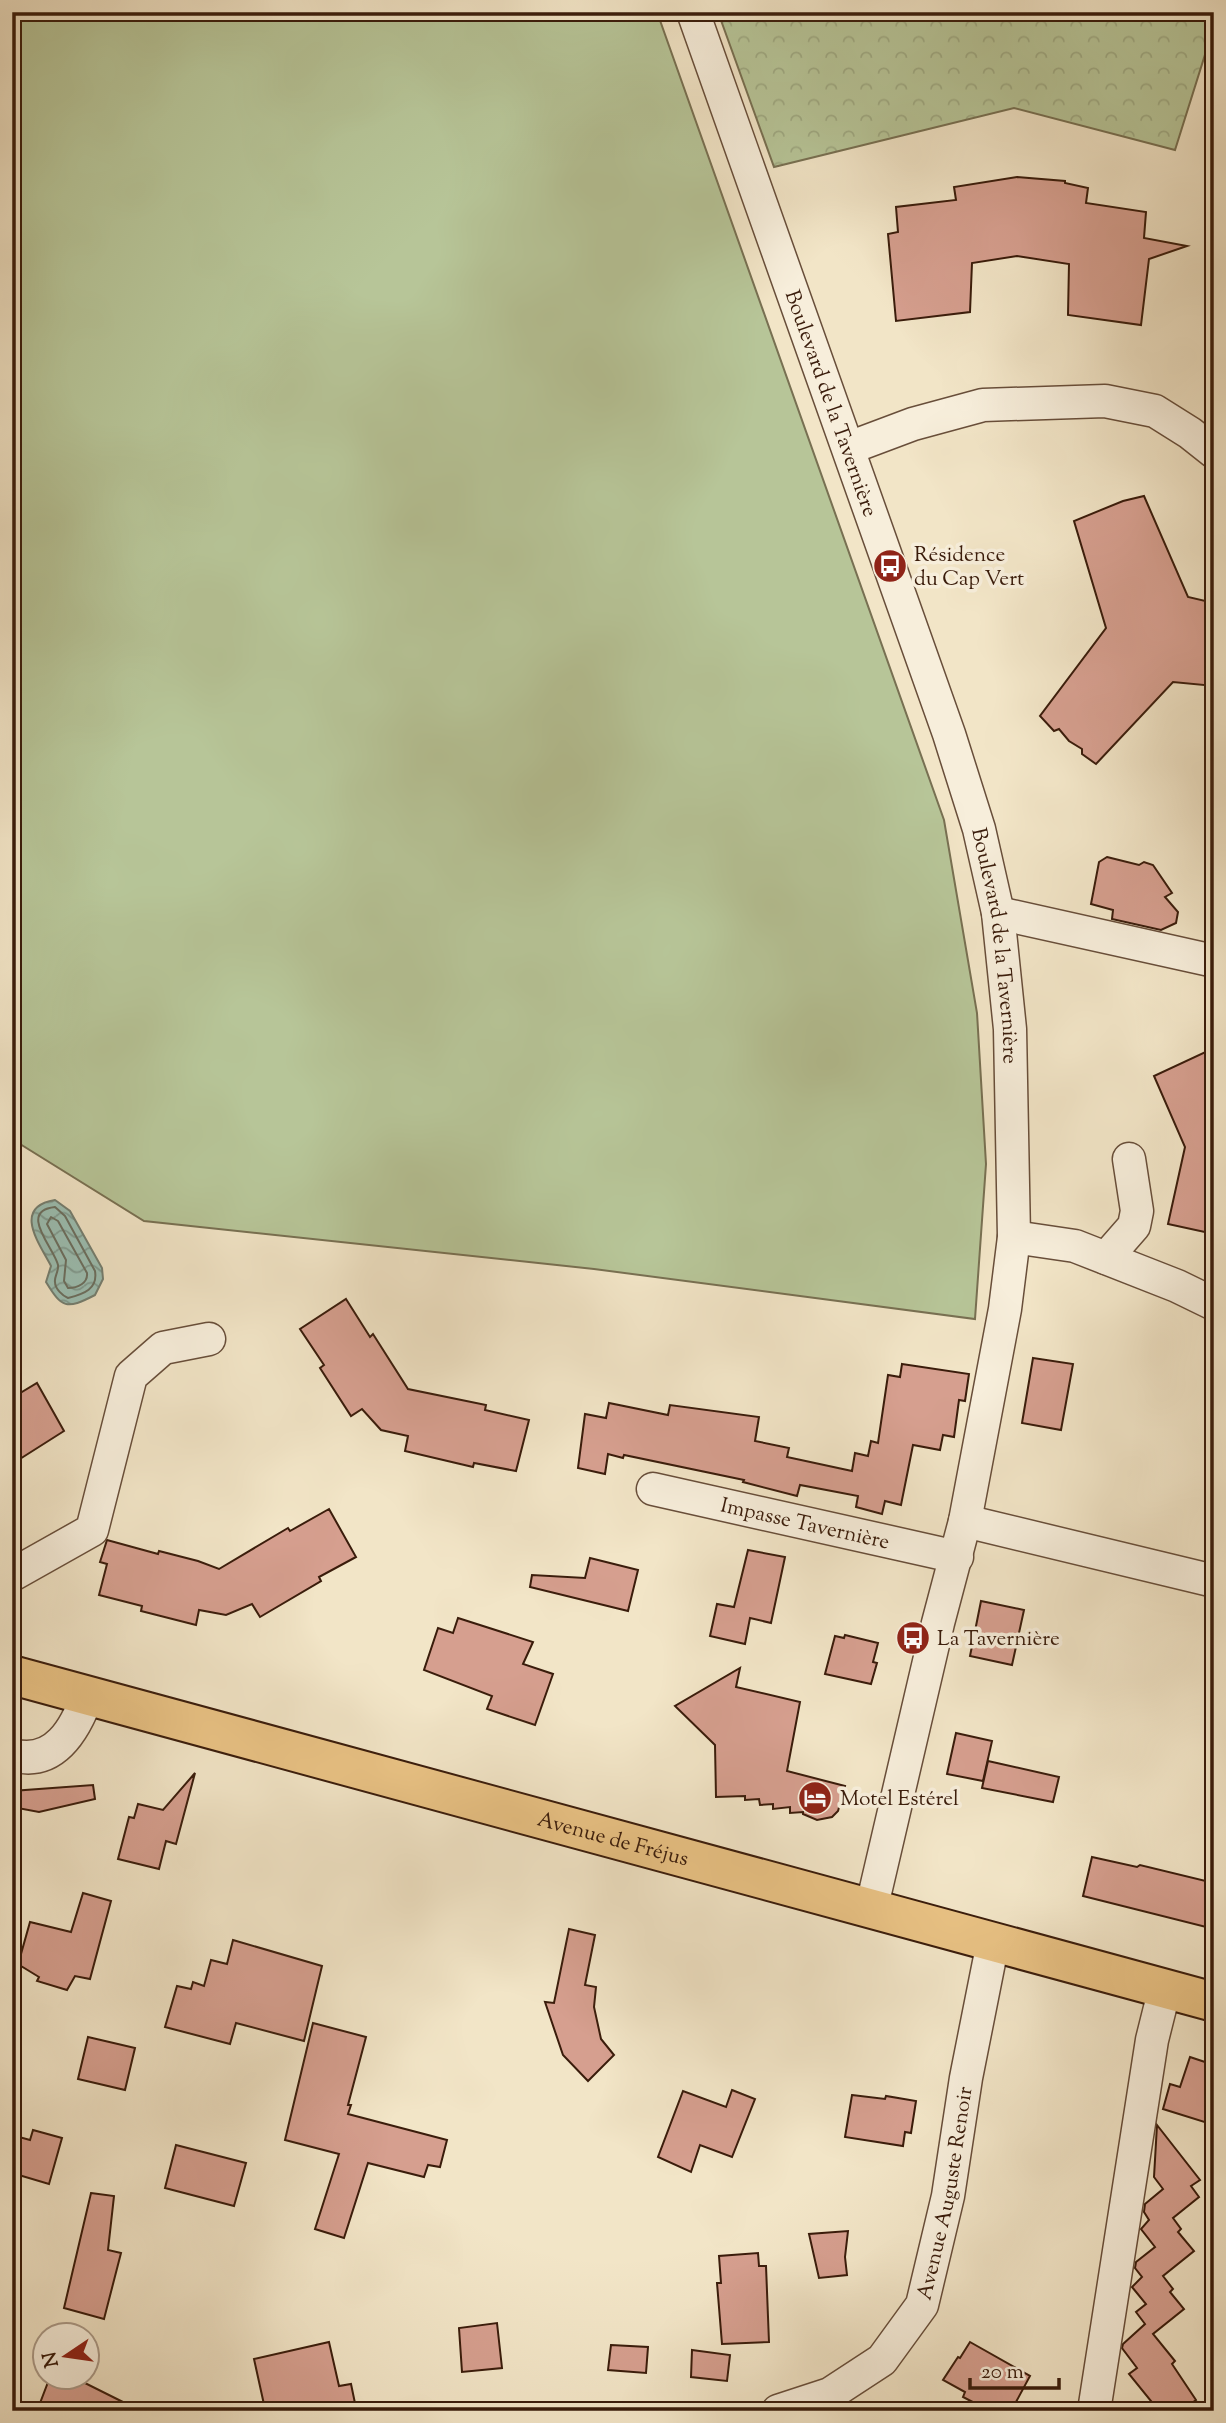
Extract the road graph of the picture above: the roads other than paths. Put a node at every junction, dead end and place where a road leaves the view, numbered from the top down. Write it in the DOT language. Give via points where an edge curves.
graph roads {
  1 [pos="693,12"];
  2 [pos="849,449"];
  3 [pos="1214,452"];
  4 [pos="998,913"];
  5 [pos="1214,961"];
  6 [pos="1129,1159"];
  7 [pos="1014,1237"];
  8 [pos="1105,1258"];
  9 [pos="1214,1304"];
  10 [pos="209,1339"];
  11 [pos="653,1489"];
  12 [pos="965,1521"];
  13 [pos="957,1557"];
  14 [pos="12,1575"];
  15 [pos="1214,1581"];
  16 [pos="12,1675"];
  17 [pos="88,1694"];
  18 [pos="13,1758"];
  19 [pos="871,1910"];
  20 [pos="993,1942"];
  21 [pos="1165,1989"];
  22 [pos="1214,2001"];
  23 [pos="778,2411"];
  24 [pos="1094,2411"];
  1 -- 2 [label="street, Boulevard de la Tavernière"];
  2 -- 3 [label="street" via="913,424 983,405 1105,401 1155,411"];
  2 -- 4 [label="street, Boulevard de la Tavernière" via="949,734 979,828"];
  4 -- 5 [label="street"];
  4 -- 7 [label="street, Boulevard de la Tavernière" via="1010,1029"];
  6 -- 8 [label="street" via="1137,1211 1133,1226"];
  7 -- 8 [label="street" via="1074,1246"];
  7 -- 12 [label="street, Boulevard de la Tavernière"];
  8 -- 9 [label="street"];
  10 -- 14 [label="street" via="163,1348 131,1376 92,1530"];
  11 -- 13 [label="street, Impasse Tavernière"];
  12 -- 13 [label="street, Boulevard de la Tavernière"];
  12 -- 15 [label="street"];
  13 -- 19 [label="street, Boulevard de la Tavernière"];
  16 -- 17 [label="main road, Avenue de Fréjus"];
  17 -- 18 [label="street" via="65,1740 48,1752"];
  17 -- 19 [label="main road, Avenue de Fréjus"];
  19 -- 20 [label="main road, Avenue de Fréjus"];
  20 -- 21 [label="main road, Avenue de Fréjus"];
  20 -- 23 [label="street, Avenue Auguste Renoir" via="948,2196 922,2305 882,2360 830,2394"];
  21 -- 22 [label="main road, Avenue de Fréjus"];
  21 -- 24 [label="street" via="1152,2040"];
}
